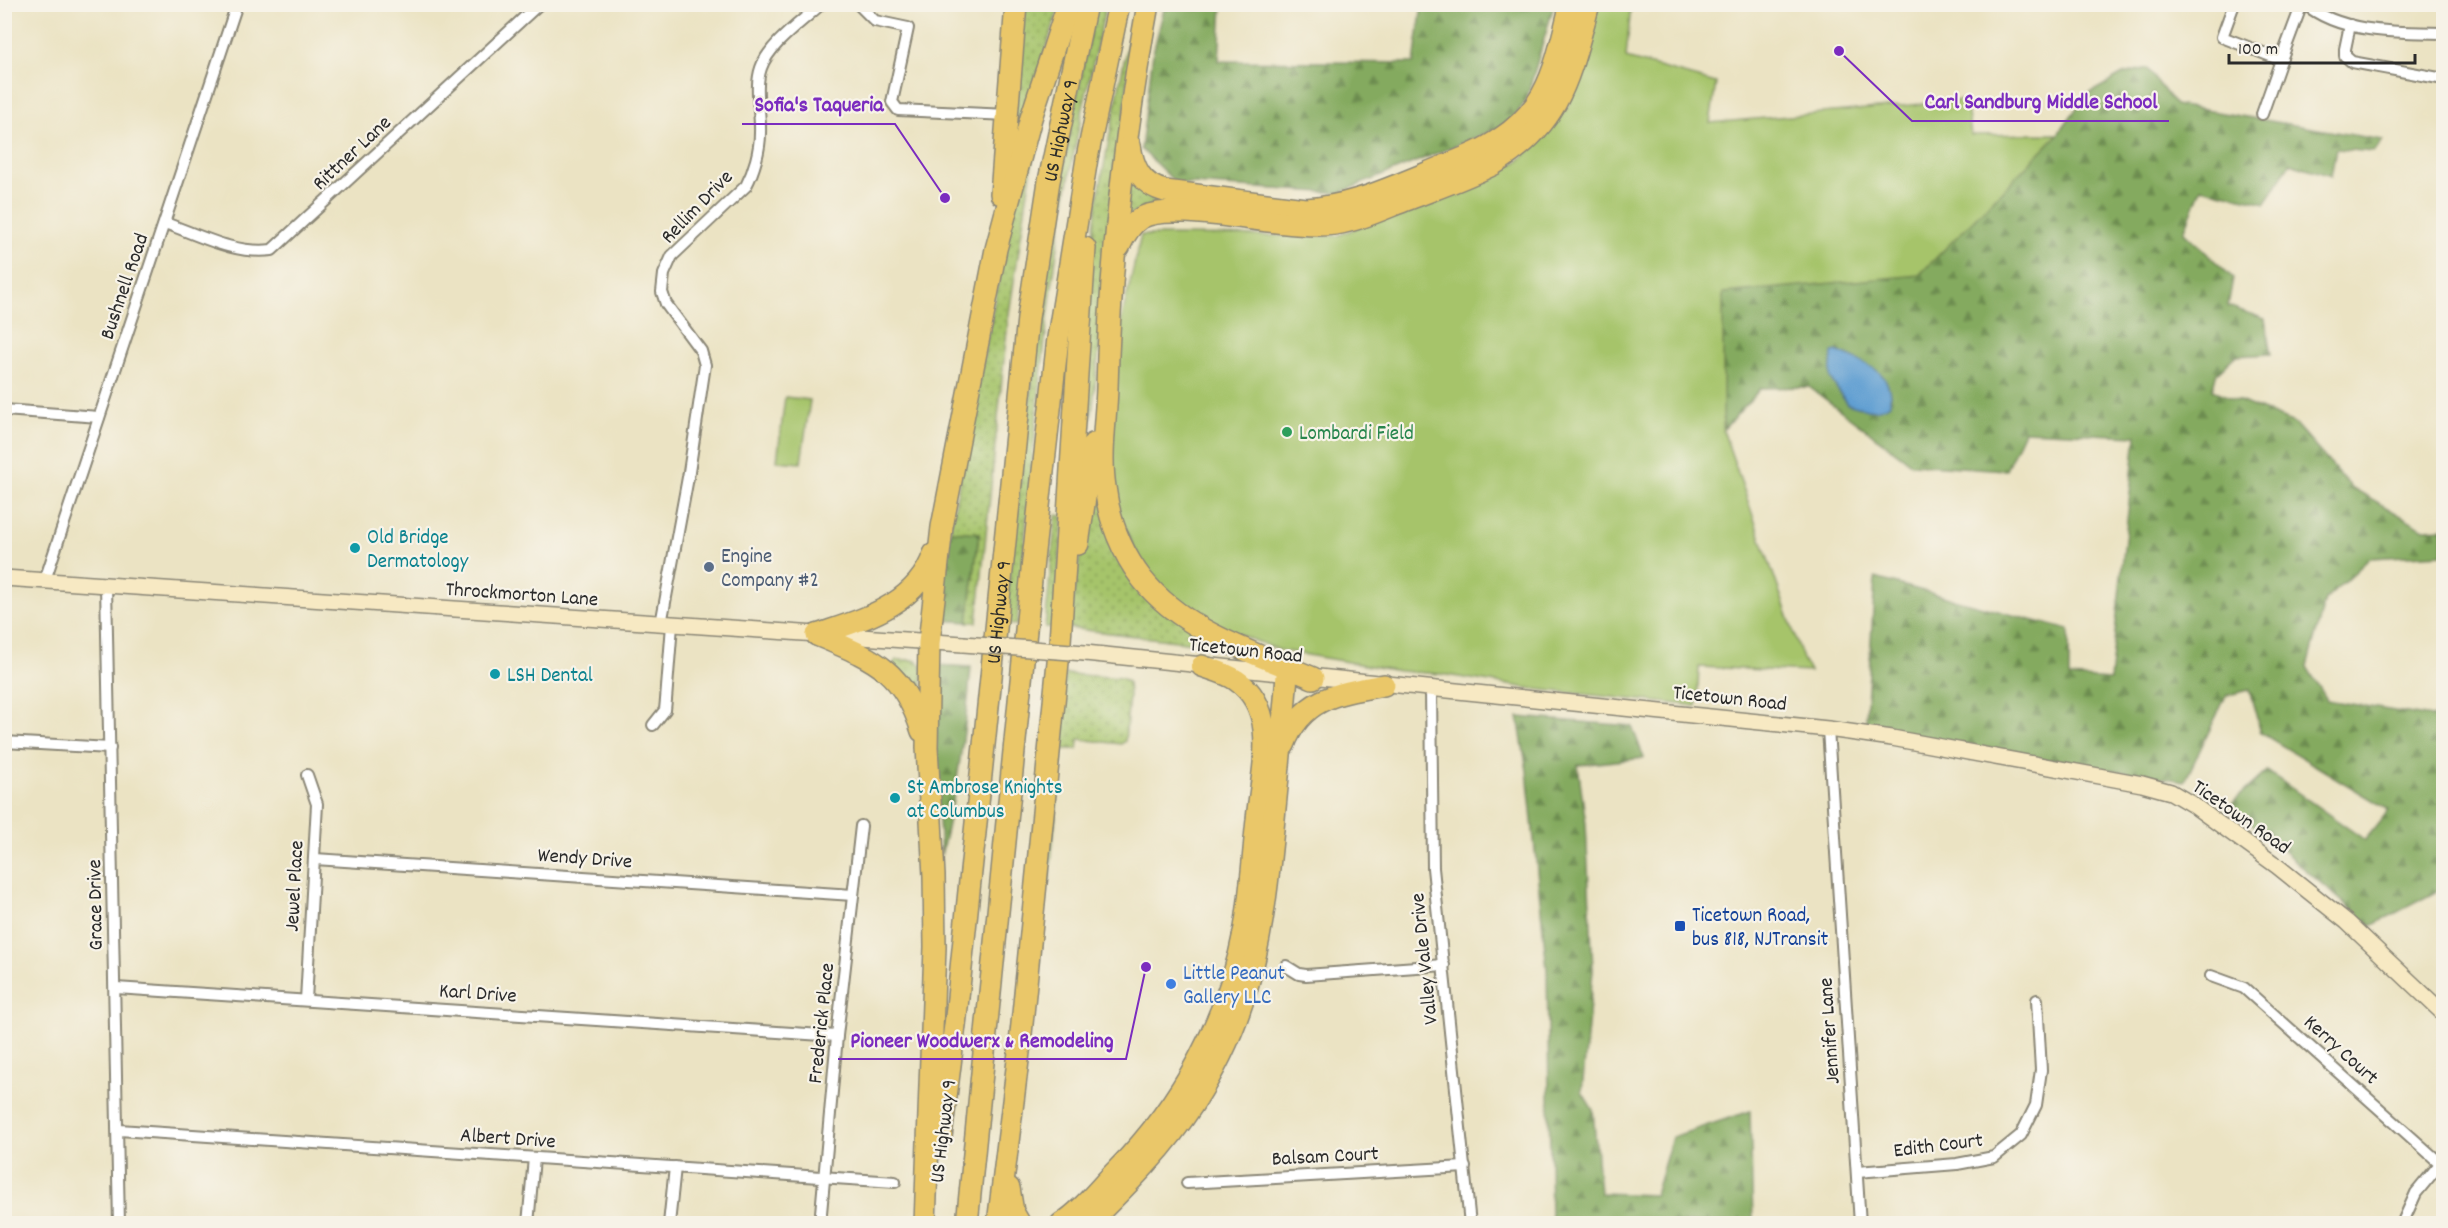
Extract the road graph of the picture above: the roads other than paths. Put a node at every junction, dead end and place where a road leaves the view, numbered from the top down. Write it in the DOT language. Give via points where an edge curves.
graph roads {
  1 [pos="237,4"];
  2 [pos="821,4"];
  3 [pos="858,4"];
  4 [pos="1016,4"];
  5 [pos="1068,4"];
  6 [pos="1086,4"];
  7 [pos="1119,4"];
  8 [pos="1148,4"];
  9 [pos="1571,4"];
  10 [pos="1589,4"];
  11 [pos="2234,4"];
  12 [pos="2304,4"];
  13 [pos="538,5"];
  14 [pos="2350,25"];
  15 [pos="2444,33"];
  16 [pos="2281,60"];
  17 [pos="2444,79"];
  18 [pos="2262,114"];
  19 [pos="1008,115"];
  20 [pos="1127,123"];
  21 [pos="1087,158"];
  22 [pos="165,223"];
  23 [pos="996,249"];
  24 [pos="1116,253"];
  25 [pos="1107,361"];
  26 [pos="4,410"];
  27 [pos="99,417"];
  28 [pos="942,527"];
  29 [pos="4,578"];
  30 [pos="45,580"];
  31 [pos="106,585"];
  32 [pos="667,624"];
  33 [pos="817,635"];
  34 [pos="1060,642"];
  35 [pos="929,643"];
  36 [pos="1202,666"];
  37 [pos="1287,675"];
  38 [pos="1313,678"];
  39 [pos="1384,685"];
  40 [pos="1431,690"];
  41 [pos="653,725"];
  42 [pos="1828,729"];
  43 [pos="4,742"];
  44 [pos="927,747"];
  45 [pos="110,748"];
  46 [pos="1281,754"];
  47 [pos="307,775"];
  48 [pos="861,826"];
  49 [pos="315,859"];
  50 [pos="853,895"];
  51 [pos="1444,965"];
  52 [pos="1286,966"];
  53 [pos="2211,976"];
  54 [pos="116,988"];
  55 [pos="306,1000"];
  56 [pos="2037,1000"];
  57 [pos="2444,1014"];
  58 [pos="837,1036"];
  59 [pos="119,1130"];
  60 [pos="1008,1135"];
  61 [pos="534,1158"];
  62 [pos="2442,1161"];
  63 [pos="675,1167"];
  64 [pos="1465,1167"];
  65 [pos="1857,1172"];
  66 [pos="824,1177"];
  67 [pos="896,1182"];
  68 [pos="1187,1183"];
  69 [pos="119,1224"];
  70 [pos="528,1224"];
  71 [pos="669,1224"];
  72 [pos="820,1224"];
  73 [pos="926,1224"];
  74 [pos="930,1224"];
  75 [pos="967,1224"];
  76 [pos="998,1224"];
  77 [pos="1020,1224"];
  78 [pos="1061,1224"];
  79 [pos="1088,1224"];
  80 [pos="1470,1224"];
  81 [pos="1860,1224"];
  82 [pos="2402,1224"];
  1 -- 22 [label="street, Bushnell Road"];
  2 -- 32 [label="street, Rellim Drive" via="772,49 760,69 760,134 746,186 672,256 664,274 662,292 666,304 701,351 705,365"];
  3 -- 19 [label="street" via="875,21 908,28 892,102 898,110"];
  4 -- 19 [label="highway"];
  5 -- 23 [label="highway" via="1031,118"];
  6 -- 74 [label="highway, US Highway 9" via="1049,181 1028,318 956,1017"];
  7 -- 21 [label="highway, US Highway 9"];
  8 -- 20 [label="highway"];
  9 -- 20 [label="highway" via="1549,80 1539,100 1516,127 1474,154 1347,203 1305,209 1159,189 1142,177 1133,164"];
  10 -- 24 [label="highway" via="1560,98 1537,131 1494,164 1358,219 1335,224 1304,226 1154,213 1130,227"];
  11 -- 16 [label="street" via="2222,37"];
  12 -- 14 [label="street" via="2318,15"];
  12 -- 16 [label="street"];
  13 -- 22 [label="street, Rittner Lane" via="272,250 234,248"];
  14 -- 15 [label="street"];
  14 -- 17 [label="street" via="2345,56 2352,62"];
  16 -- 18 [label="street"];
  19 -- 23 [label="highway"];
  20 -- 24 [label="highway"];
  21 -- 34 [label="highway" via="1087,223"];
  21 -- 75 [label="highway, US Highway 9" via="1058,338 1033,560"];
  22 -- 27 [label="street, Bushnell Road"];
  23 -- 28 [label="highway"];
  24 -- 25 [label="highway"];
  25 -- 34 [label="highway"];
  25 -- 38 [label="highway" via="1105,490 1116,530 1136,570 1151,590 1192,623"];
  26 -- 27 [label="street"];
  27 -- 30 [label="street, Bushnell Road"];
  28 -- 33 [label="highway" via="928,568 903,597 881,612"];
  28 -- 35 [label="highway"];
  29 -- 30 [label="street, Throckmorton Lane"];
  30 -- 31 [label="street, Throckmorton Lane"];
  31 -- 32 [label="street, Throckmorton Lane"];
  31 -- 45 [label="street, Grace Drive"];
  32 -- 33 [label="street, Throckmorton Lane"];
  32 -- 41 [label="street, Rellim Drive" via="665,710"];
  33 -- 35 [label="street, Throckmorton Lane"];
  33 -- 44 [label="highway" via="862,655 892,675 913,705"];
  34 -- 60 [label="highway"];
  35 -- 36 [label="street, Ticetown Road, bridge" via="1085,653"];
  35 -- 44 [label="highway"];
  36 -- 37 [label="street, Ticetown Road"];
  36 -- 78 [label="highway" via="1241,684 1258,703 1263,717 1264,744 1249,901 1237,964 1202,1055 1172,1103 1126,1161"];
  37 -- 38 [label="street, Ticetown Road"];
  37 -- 46 [label="highway"];
  38 -- 39 [label="street, Ticetown Road"];
  39 -- 40 [label="street, Ticetown Road"];
  39 -- 46 [label="highway" via="1340,693 1314,704 1292,727"];
  40 -- 42 [label="street, Ticetown Road"];
  40 -- 51 [label="street, Valley Vale Drive" via="1433,868"];
  42 -- 57 [label="street, Ticetown Road" via="2066,768 2171,792 2215,819 2310,891"];
  42 -- 65 [label="street, Jennifer Lane"];
  43 -- 45 [label="street"];
  44 -- 73 [label="highway" via="935,947"];
  45 -- 54 [label="street, Grace Drive"];
  46 -- 79 [label="highway" via="1262,933 1236,1020 1216,1064 1181,1121 1144,1167"];
  47 -- 49 [label="street, Jewel Place" via="317,804"];
  48 -- 50 [label="street, Frederick Place"];
  49 -- 50 [label="street, Wendy Drive"];
  49 -- 55 [label="street, Jewel Place"];
  50 -- 58 [label="street, Frederick Place"];
  51 -- 52 [label="street" via="1306,975"];
  51 -- 64 [label="street, Valley Vale Drive"];
  53 -- 62 [label="street, Kerry Court" via="2244,988"];
  54 -- 55 [label="street, Karl Drive"];
  54 -- 59 [label="street, Grace Drive"];
  55 -- 58 [label="street, Karl Drive"];
  56 -- 65 [label="street, Edith Court" via="2041,1070 2036,1105 2021,1135 1994,1157"];
  58 -- 66 [label="street, Frederick Place"];
  59 -- 61 [label="street, Albert Drive"];
  59 -- 69 [label="street, Grace Drive"];
  60 -- 76 [label="highway"];
  60 -- 77 [label="highway" via="1012,1212"];
  61 -- 63 [label="street, Albert Drive"];
  61 -- 70 [label="street"];
  62 -- 82 [label="street" via="2416,1193"];
  63 -- 66 [label="street, Albert Drive"];
  63 -- 71 [label="street"];
  64 -- 68 [label="street, Balsam Court"];
  64 -- 80 [label="street, Valley Vale Drive"];
  65 -- 81 [label="street, Jennifer Lane"];
  66 -- 67 [label="street, Albert Drive"];
  66 -- 72 [label="street, Frederick Place"];
}
